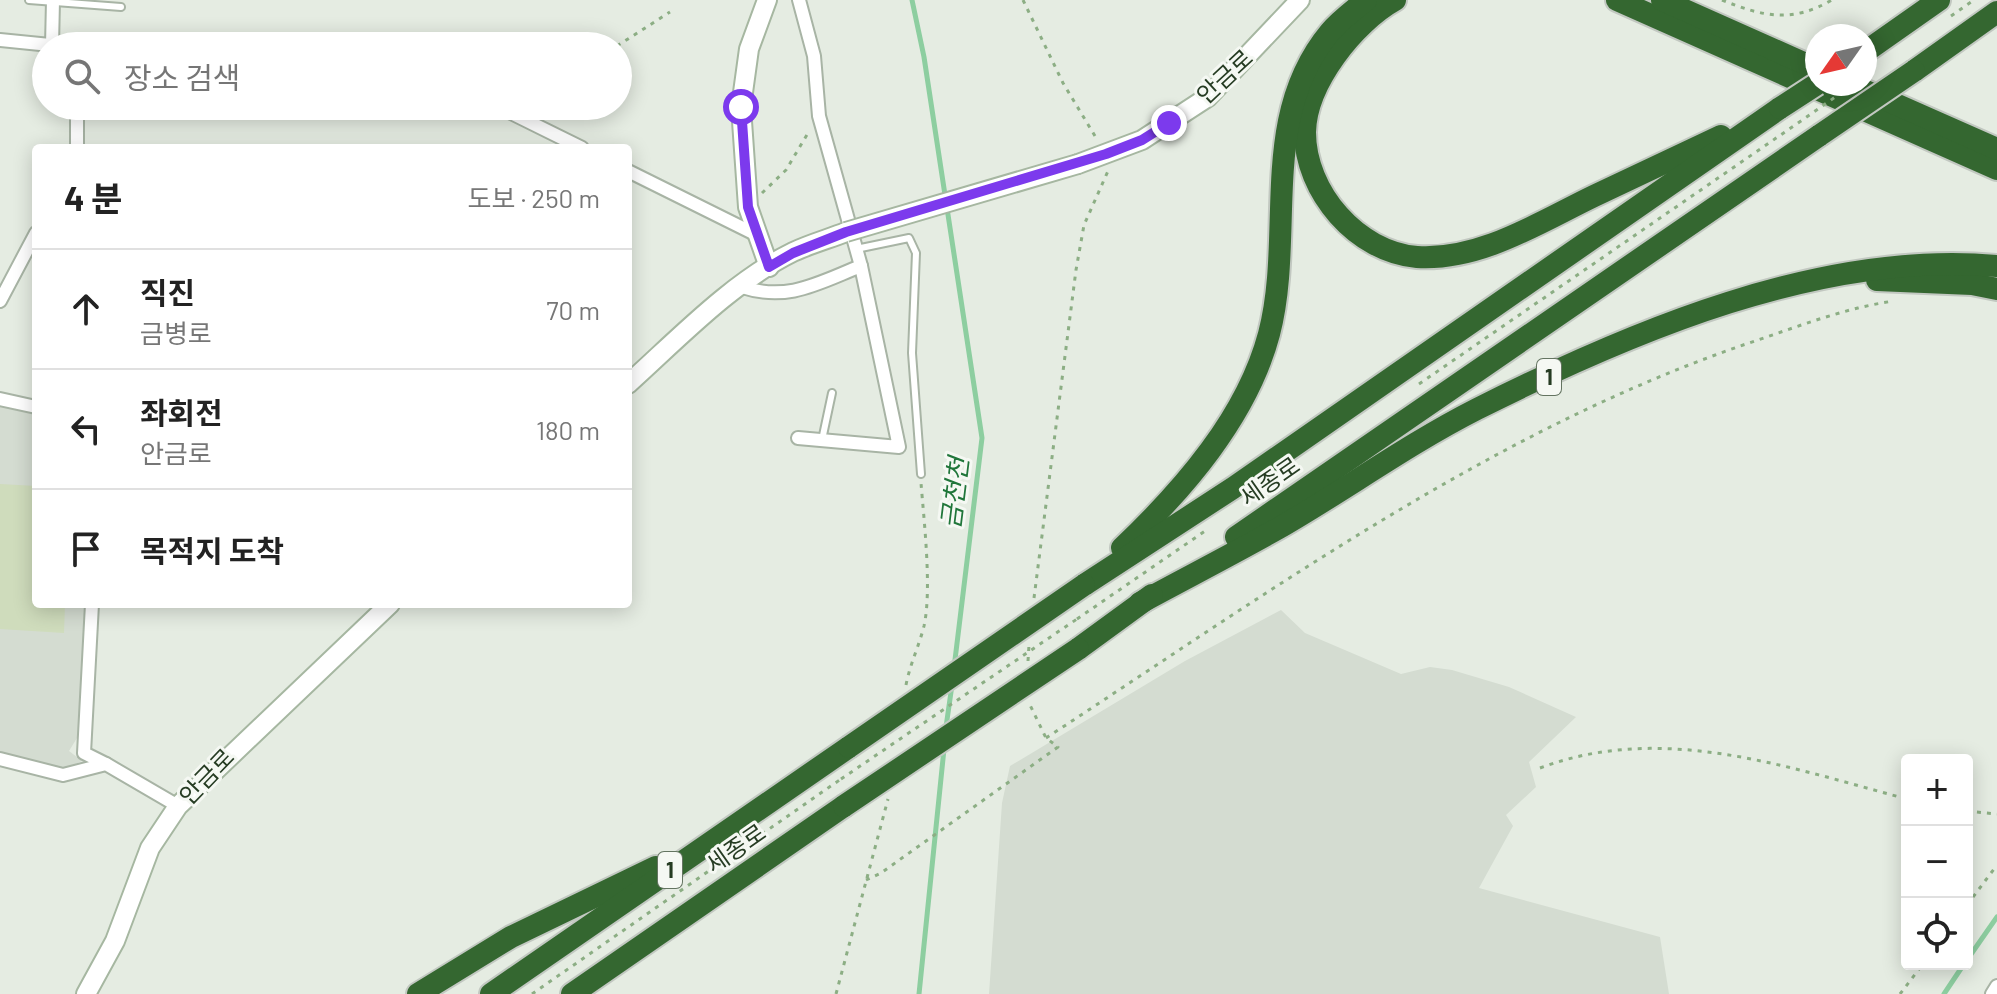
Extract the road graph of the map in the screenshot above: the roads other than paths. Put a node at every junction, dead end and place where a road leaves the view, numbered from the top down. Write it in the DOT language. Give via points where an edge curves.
graph roads {
  1 [pos="29,0"];
  2 [pos="767,0"];
  3 [pos="799,0"];
  4 [pos="1300,0"];
  5 [pos="1366,0"];
  6 [pos="1395,0"];
  7 [pos="1617,0"];
  8 [pos="1662,0"];
  9 [pos="1939,0"];
  10 [pos="52,1"];
  11 [pos="121,7"];
  12 [pos="1997,12"];
  13 [pos="51,32"];
  14 [pos="0,40"];
  15 [pos="32,43"];
  16 [pos="1877,43"];
  17 [pos="1805,64"];
  18 [pos="1805,92"];
  19 [pos="1877,95"];
  20 [pos="1780,108"];
  21 [pos="77,120"];
  22 [pos="525,120"];
  23 [pos="77,144"];
  24 [pos="574,144"];
  25 [pos="1997,149"];
  26 [pos="1997,169"];
  27 [pos="632,173"];
  28 [pos="759,236"];
  29 [pos="32,241"];
  30 [pos="856,249"];
  31 [pos="861,266"];
  32 [pos="1997,266"];
  33 [pos="769,267"];
  34 [pos="1820,279"];
  35 [pos="742,287"];
  36 [pos="1997,289"];
  37 [pos="0,301"];
  38 [pos="632,380"];
  39 [pos="832,393"];
  40 [pos="0,399"];
  41 [pos="32,406"];
  42 [pos="798,438"];
  43 [pos="822,440"];
  44 [pos="921,474"];
  45 [pos="1084,585"];
  46 [pos="1140,603"];
  47 [pos="92,608"];
  48 [pos="386,608"];
  49 [pos="0,759"];
  50 [pos="106,764"];
  51 [pos="178,806"];
  52 [pos="721,835"];
  53 [pos="1997,986"];
  54 [pos="86,994"];
  55 [pos="418,994"];
  56 [pos="491,994"];
  57 [pos="572,994"];
  58 [pos="1992,994"];
  1 -- 10 [label="lane"];
  2 -- 28 [label="street" via="749,49 741,107 748,207"];
  3 -- 30 [label="street" via="814,56 819,116"];
  4 -- 33 [label="street, 안금로, bridge" via="1208,97 1142,140 846,232"];
  5 -- 45 [label="highway, 1" via="1330,31 1299,90 1282,167 1278,278 1270,333 1253,379 1187,480"];
  6 -- 20 [label="highway" via="1327,65 1305,129 1308,155 1332,210 1378,247 1417,257 1459,253 1508,238"];
  7 -- 26 [label="highway"];
  8 -- 17 [label="highway"];
  9 -- 16 [label="highway"];
  10 -- 11 [label="lane"];
  10 -- 13 [label="street"];
  12 -- 46 [label="highway, 세종로, bridge"];
  14 -- 15 [label="street"];
  18 -- 20 [label="highway, 세종로, bridge"];
  19 -- 25 [label="highway"];
  20 -- 45 [label="highway, 세종로" via="1246,479"];
  21 -- 23 [label="street"];
  22 -- 24 [label="street"];
  27 -- 28 [label="street"];
  28 -- 33 [label="street"];
  29 -- 37 [label="street"];
  30 -- 31 [label="street"];
  30 -- 44 [label="lane" via="909,238 916,253 912,353"];
  31 -- 35 [label="street" via="789,294"];
  31 -- 43 [label="street" via="899,447"];
  32 -- 34 [label="highway, 1" via="1896,266"];
  33 -- 35 [label="street, 안금로"];
  34 -- 36 [label="highway"];
  34 -- 46 [label="highway, 1" via="1649,333 1475,410"];
  35 -- 38 [label="street, 안금로"];
  39 -- 43 [label="lane"];
  40 -- 41 [label="street"];
  42 -- 43 [label="street"];
  45 -- 52 [label="highway, 세종로 / 1, bridge"];
  46 -- 57 [label="highway, 세종로 / 1, bridge"];
  47 -- 50 [label="street" via="84,753"];
  48 -- 51 [label="street, 안금로"];
  49 -- 50 [label="street" via="63,775"];
  50 -- 51 [label="street"];
  51 -- 54 [label="street, 안금로" via="150,848 115,941"];
  52 -- 55 [label="highway" via="511,937"];
  52 -- 56 [label="highway, 세종로 / 1"];
  53 -- 58 [label="street"];
}
